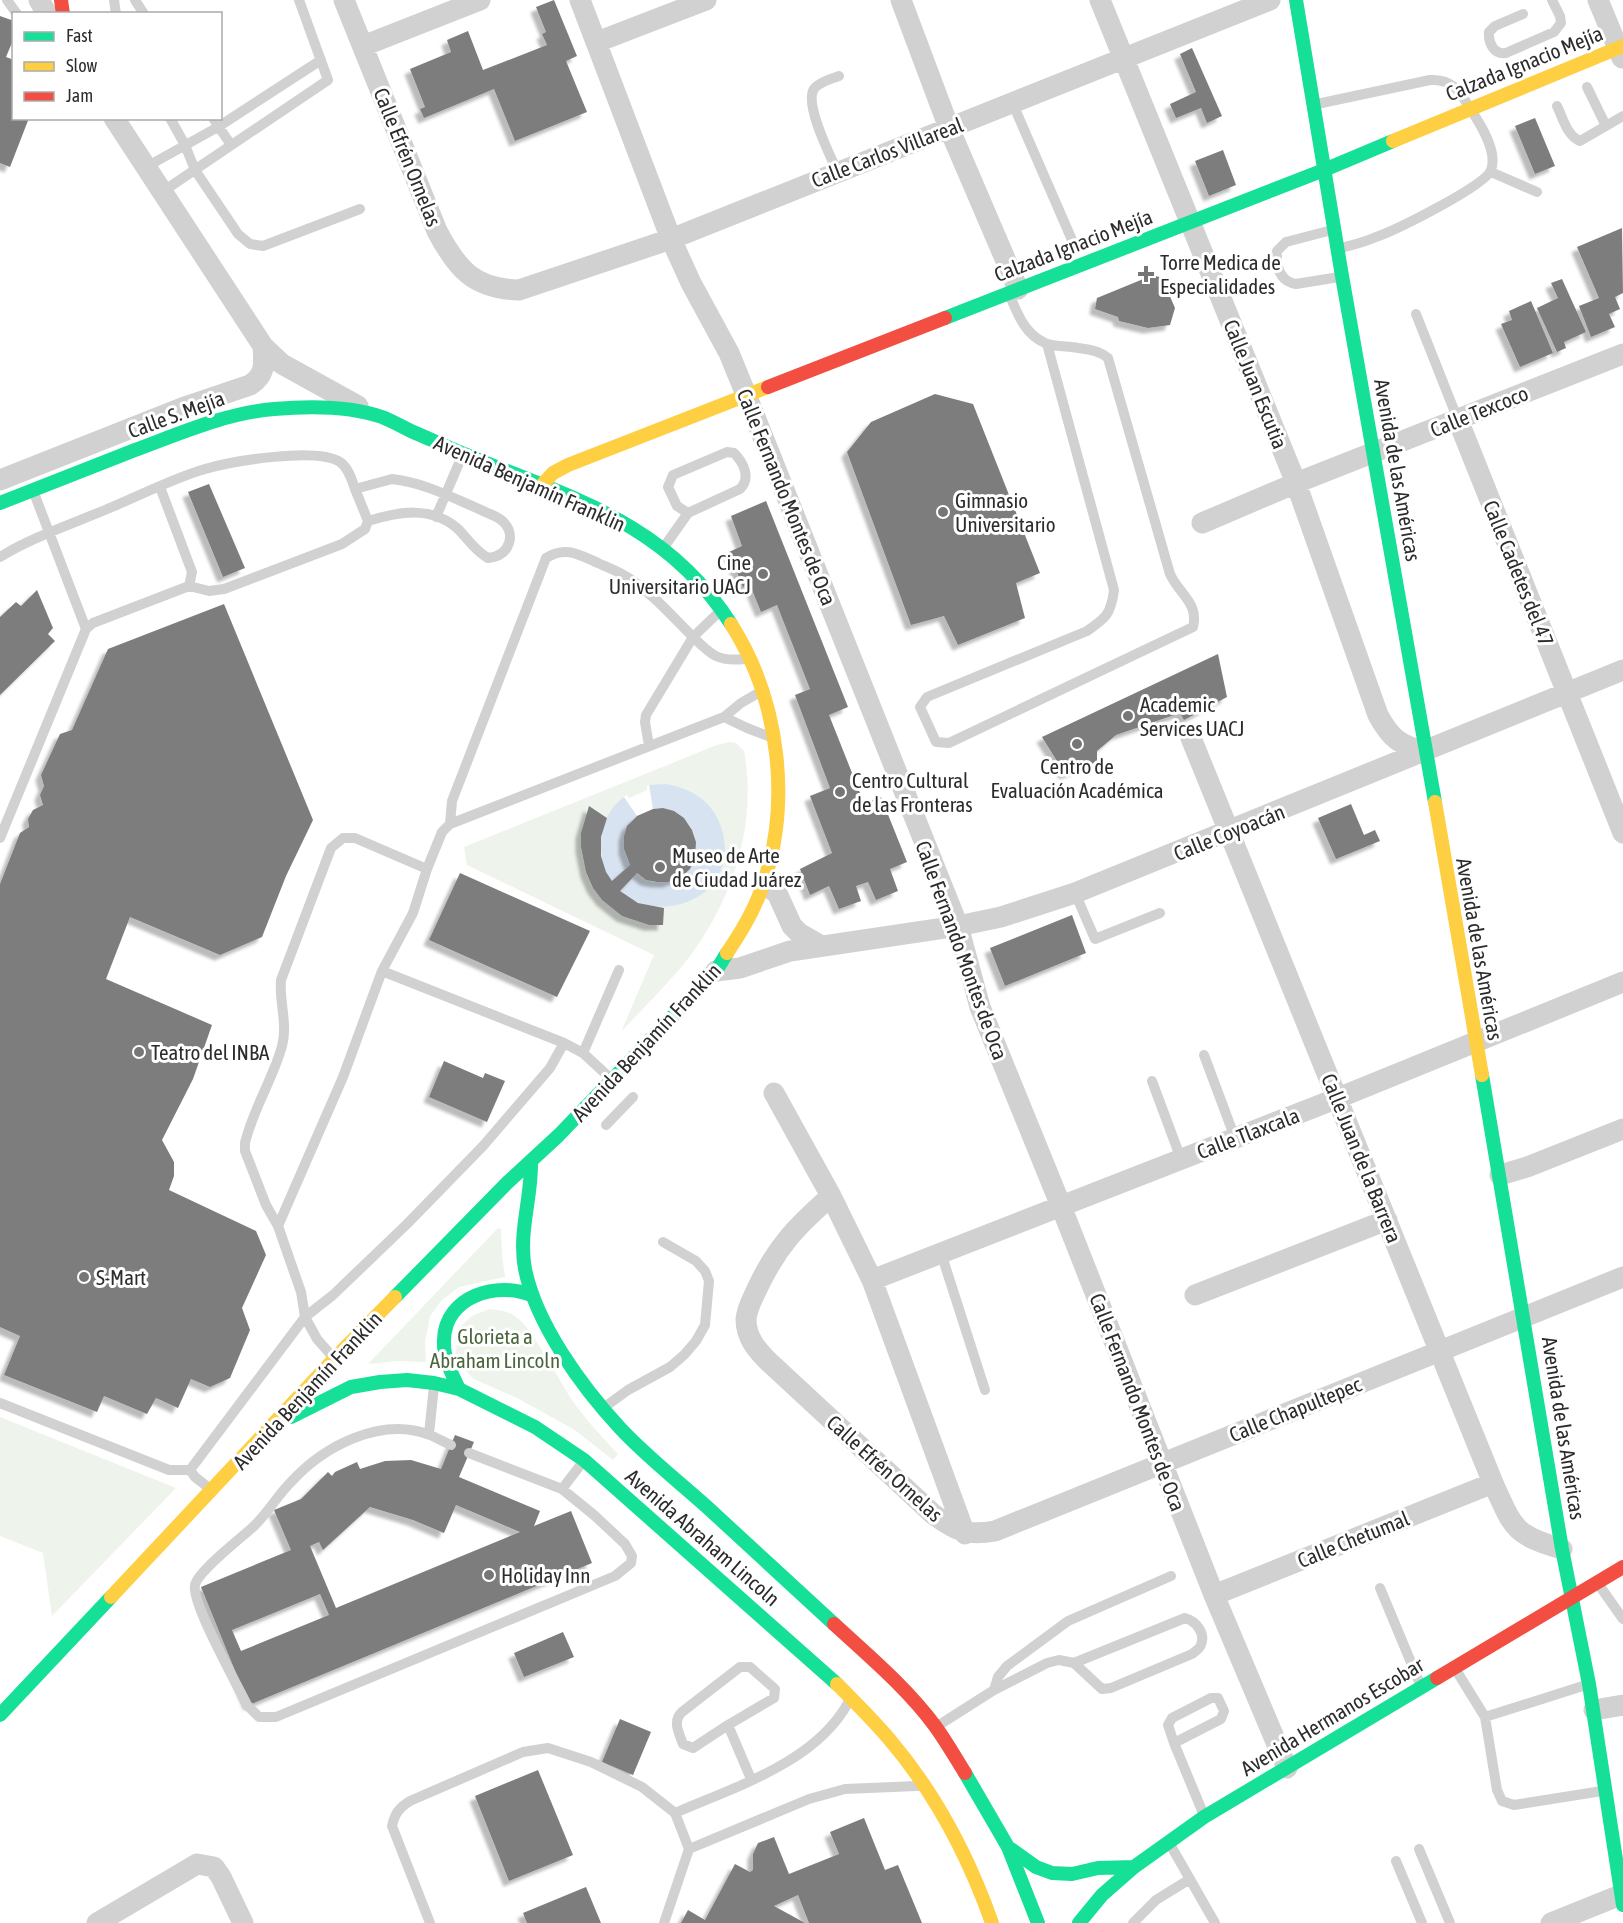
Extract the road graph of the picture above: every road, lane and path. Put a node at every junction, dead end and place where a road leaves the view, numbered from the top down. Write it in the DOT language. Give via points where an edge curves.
graph roads {
  1 [pos="299,0"];
  2 [pos="344,0"];
  3 [pos="480,0"];
  4 [pos="580,0"];
  5 [pos="706,0"];
  6 [pos="901,0"];
  7 [pos="1100,0"];
  8 [pos="1270,0"];
  9 [pos="1296,0"];
  10 [pos="1552,0"];
  11 [pos="1598,0"];
  12 [pos="1523,14"];
  13 [pos="597,42"];
  14 [pos="363,46"];
  15 [pos="1621,52"];
  16 [pos="1123,57"];
  17 [pos="321,60"];
  18 [pos="839,76"];
  19 [pos="1587,87"];
  20 [pos="1012,102"];
  21 [pos="1314,104"];
  22 [pos="1557,106"];
  23 [pos="1470,108"];
  24 [pos="1623,116"];
  25 [pos="222,119"];
  26 [pos="115,120"];
  27 [pos="171,120"];
  28 [pos="216,123"];
  29 [pos="1606,126"];
  30 [pos="949,128"];
  31 [pos="185,145"];
  32 [pos="231,145"];
  33 [pos="146,167"];
  34 [pos="195,170"];
  35 [pos="1324,170"];
  36 [pos="837,171"];
  37 [pos="1491,172"];
  38 [pos="162,192"];
  39 [pos="1537,192"];
  40 [pos="360,209"];
  41 [pos="1191,221"];
  42 [pos="1335,230"];
  43 [pos="671,239"];
  44 [pos="1072,240"];
  45 [pos="1339,249"];
  46 [pos="1342,276"];
  47 [pos="501,290"];
  48 [pos="1013,291"];
  49 [pos="1416,314"];
  50 [pos="1047,344"];
  51 [pos="263,346"];
  52 [pos="1623,354"];
  53 [pos="747,397"];
  54 [pos="375,414"];
  55 [pos="1458,420"];
  56 [pos="1374,453"];
  57 [pos="463,454"];
  58 [pos="0,480"];
  59 [pos="1296,483"];
  60 [pos="542,484"];
  61 [pos="160,487"];
  62 [pos="355,489"];
  63 [pos="33,490"];
  64 [pos="445,494"];
  65 [pos="0,503"];
  66 [pos="688,513"];
  67 [pos="436,517"];
  68 [pos="368,521"];
  69 [pos="1202,523"];
  70 [pos="49,533"];
  71 [pos="663,549"];
  72 [pos="0,557"];
  73 [pos="189,586"];
  74 [pos="722,609"];
  75 [pos="86,629"];
  76 [pos="693,637"];
  77 [pos="750,658"];
  78 [pos="1623,670"];
  79 [pos="763,690"];
  80 [pos="1567,693"];
  81 [pos="724,717"];
  82 [pos="774,738"];
  83 [pos="1191,738"];
  84 [pos="649,746"];
  85 [pos="1424,752"];
  86 [pos="450,824"];
  87 [pos="1230,831"];
  88 [pos="1623,833"];
  89 [pos="0,838"];
  90 [pos="427,868"];
  91 [pos="764,884"];
  92 [pos="1076,893"];
  93 [pos="1160,913"];
  94 [pos="958,926"];
  95 [pos="820,945"];
  96 [pos="619,970"];
  97 [pos="382,971"];
  98 [pos="716,971"];
  99 [pos="1623,982"];
  100 [pos="1475,1042"];
  101 [pos="564,1043"];
  102 [pos="583,1053"];
  103 [pos="1204,1055"];
  104 [pos="612,1080"];
  105 [pos="1152,1081"];
  106 [pos="774,1093"];
  107 [pos="633,1097"];
  108 [pos="1338,1098"];
  109 [pos="611,1099"];
  110 [pos="606,1125"];
  111 [pos="1623,1129"];
  112 [pos="1235,1138"];
  113 [pos="1181,1159"];
  114 [pos="531,1161"];
  115 [pos="1500,1174"];
  116 [pos="831,1196"];
  117 [pos="1061,1206"];
  118 [pos="1387,1220"];
  119 [pos="278,1226"];
  120 [pos="663,1242"];
  121 [pos="941,1253"];
  122 [pos="1623,1278"];
  123 [pos="872,1280"];
  124 [pos="1195,1295"];
  125 [pos="534,1296"];
  126 [pos="305,1317"];
  127 [pos="1524,1317"];
  128 [pos="1441,1351"];
  129 [pos="334,1359"];
  130 [pos="434,1383"];
  131 [pos="459,1389"];
  132 [pos="985,1390"];
  133 [pos="0,1403"];
  134 [pos="603,1408"];
  135 [pos="269,1429"];
  136 [pos="429,1434"];
  137 [pos="451,1445"];
  138 [pos="469,1453"];
  139 [pos="584,1460"];
  140 [pos="1162,1462"];
  141 [pos="190,1470"];
  142 [pos="1493,1483"];
  143 [pos="562,1489"];
  144 [pos="212,1490"];
  145 [pos="965,1534"];
  146 [pos="1562,1549"];
  147 [pos="1623,1567"];
  148 [pos="1171,1576"];
  149 [pos="1598,1583"];
  150 [pos="1380,1588"];
  151 [pos="1214,1595"];
  152 [pos="1572,1598"];
  153 [pos="1623,1619"];
  154 [pos="1074,1663"];
  155 [pos="1454,1667"];
  156 [pos="1589,1684"];
  157 [pos="1421,1687"];
  158 [pos="994,1690"];
  159 [pos="851,1698"];
  160 [pos="1623,1705"];
  161 [pos="1594,1710"];
  162 [pos="0,1715"];
  163 [pos="1485,1717"];
  164 [pos="728,1725"];
  165 [pos="936,1727"];
  166 [pos="1174,1743"];
  167 [pos="1287,1768"];
  168 [pos="751,1779"];
  169 [pos="925,1786"];
  170 [pos="1605,1791"];
  171 [pos="675,1813"];
  172 [pos="1204,1817"];
  173 [pos="1169,1843"];
  174 [pos="1008,1847"];
  175 [pos="689,1849"];
  176 [pos="1419,1849"];
  177 [pos="1396,1861"];
  178 [pos="1134,1866"];
  179 [pos="1190,1879"];
  180 [pos="1622,1898"];
  181 [pos="98,1923"];
  182 [pos="243,1923"];
  183 [pos="430,1923"];
  184 [pos="664,1923"];
  185 [pos="992,1923"];
  186 [pos="1038,1923"];
  187 [pos="1079,1923"];
  188 [pos="1133,1923"];
  189 [pos="1215,1923"];
  190 [pos="1422,1923"];
  191 [pos="1450,1923"];
  192 [pos="1551,1923"];
  1 -- 17 [label="lane"];
  2 -- 14 [label="street, Calle Efrén Ornelas"];
  3 -- 14 [label="street"];
  4 -- 13 [label="street, Calle Fernando Montes de Oca"];
  5 -- 13 [label="street"];
  6 -- 30 [label="street"];
  7 -- 16 [label="street, Calle Juan Escutia"];
  8 -- 16 [label="street, Calle Carlos Villareal"];
  9 -- 21 [label="main road, Avenida de las Américas"];
  10 -- 12 [label="lane" via="1561,22 1554,32 1499,54 1489,32"];
  11 -- 15 [label="street"];
  13 -- 43 [label="street, Calle Fernando Montes de Oca"];
  14 -- 47 [label="street, Calle Efrén Ornelas" via="450,256 465,273"];
  15 -- 23 [label="main road, Calzada Ignacio Mejía"];
  16 -- 20 [label="street, Calle Carlos Villareal"];
  16 -- 41 [label="street, Calle Juan Escutia"];
  17 -- 25 [label="lane"];
  17 -- 32 [label="lane" via="328,80"];
  18 -- 36 [label="lane" via="817,85 811,100"];
  19 -- 29 [label="lane"];
  20 -- 30 [label="street, Calle Carlos Villareal"];
  20 -- 44 [label="lane"];
  21 -- 23 [label="lane" via="1440,80 1456,88"];
  21 -- 35 [label="main road, Avenida de las Américas"];
  22 -- 29 [label="lane" via="1574,138 1580,141"];
  23 -- 35 [label="main road, Calzada Ignacio Mejía"];
  23 -- 37 [label="lane" via="1490,148"];
  24 -- 29 [label="lane"];
  26 -- 33 [label="street, Avenida Benjamín Franklin"];
  27 -- 31 [label="lane"];
  28 -- 31 [label="lane"];
  28 -- 32 [label="lane"];
  30 -- 36 [label="street, Calle Carlos Villareal"];
  30 -- 48 [label="street"];
  31 -- 33 [label="lane"];
  31 -- 34 [label="lane"];
  32 -- 34 [label="lane"];
  33 -- 38 [label="street, Avenida Benjamín Franklin"];
  34 -- 38 [label="lane"];
  34 -- 40 [label="lane" via="249,244 262,246"];
  35 -- 41 [label="main road, Calzada Ignacio Mejía"];
  35 -- 42 [label="main road, Avenida de las Américas"];
  36 -- 43 [label="street, Calle Carlos Villareal"];
  37 -- 39 [label="lane"];
  37 -- 45 [label="lane" via="1464,193 1387,232"];
  38 -- 51 [label="street, Avenida Benjamín Franklin"];
  41 -- 48 [label="main road, Calzada Ignacio Mejía"];
  41 -- 59 [label="street, Calle Juan Escutia"];
  42 -- 45 [label="main road, Avenida de las Américas"];
  42 -- 46 [label="lane" via="1286,242 1277,251 1276,259 1282,277 1290,283"];
  43 -- 47 [label="street, Calle Carlos Villareal" via="538,285"];
  43 -- 53 [label="street, Calle Fernando Montes de Oca"];
  45 -- 46 [label="main road, Avenida de las Américas"];
  46 -- 56 [label="main road, Avenida de las Américas"];
  48 -- 50 [label="lane" via="1022,324"];
  48 -- 53 [label="main road, Calzada Ignacio Mejía"];
  49 -- 55 [label="lane, Calle Cadetes del 47"];
  50 -- 50 [label="lane" via="1084,348 1108,358 1170,574 1196,615 1193,627 949,743 936,742 921,707 927,697 1086,631 1112,608 1114,590"];
  51 -- 54 [label="street, Avenida Benjamín Franklin" via="282,364"];
  51 -- 58 [label="street" via="264,371 250,385"];
  52 -- 55 [label="street, Calle Texcoco"];
  53 -- 60 [label="main road, Calzada Ignacio Mejía" via="568,465"];
  53 -- 94 [label="street, Calle Fernando Montes de Oca"];
  54 -- 57 [label="main road, Avenida Benjamín Franklin"];
  54 -- 63 [label="main road, Calle S. Mejía" via="301,408 219,418"];
  55 -- 56 [label="street, Calle Texcoco"];
  55 -- 80 [label="street, Calle Cadetes del 47"];
  56 -- 59 [label="street, Calle Texcoco"];
  56 -- 85 [label="main road, Avenida de las Américas"];
  57 -- 60 [label="main road, Avenida Benjamín Franklin"];
  57 -- 64 [label="lane"];
  59 -- 69 [label="street, Calle Texcoco"];
  59 -- 85 [label="street, Calle Juan Escutia" via="1378,715 1400,743"];
  60 -- 71 [label="main road, Avenida Benjamín Franklin" via="624,522"];
  61 -- 62 [label="lane" via="205,469 285,456 328,457 342,463"];
  61 -- 70 [label="lane"];
  61 -- 73 [label="lane" via="192,572"];
  62 -- 64 [label="lane" via="392,479"];
  62 -- 68 [label="lane"];
  63 -- 65 [label="main road, Calle S. Mejía"];
  63 -- 70 [label="lane"];
  64 -- 67 [label="lane"];
  64 -- 67 [label="lane" via="500,519 508,529 507,549 488,558 454,526"];
  66 -- 66 [label="lane" via="677,506 668,487 673,475 727,452 734,453 747,477 745,484"];
  66 -- 71 [label="lane"];
  67 -- 68 [label="lane" via="398,512"];
  68 -- 73 [label="lane" via="365,529 342,544 224,589 209,591"];
  70 -- 72 [label="lane"];
  70 -- 75 [label="lane"];
  71 -- 74 [label="main road, Avenida Benjamín Franklin"];
  73 -- 75 [label="lane"];
  74 -- 76 [label="lane"];
  74 -- 77 [label="main road, Avenida Benjamín Franklin"];
  75 -- 89 [label="lane"];
  76 -- 77 [label="lane" via="707,651 726,661"];
  76 -- 84 [label="lane" via="646,715"];
  76 -- 86 [label="lane" via="626,576 566,550 546,558 452,801"];
  77 -- 79 [label="main road, Avenida Benjamín Franklin"];
  78 -- 80 [label="street, Calle Coyoacán"];
  79 -- 81 [label="lane"];
  79 -- 82 [label="main road, Avenida Benjamín Franklin"];
  80 -- 85 [label="street, Calle Coyoacán"];
  80 -- 88 [label="street, Calle Cadetes del 47"];
  81 -- 82 [label="lane"];
  81 -- 84 [label="lane"];
  82 -- 91 [label="main road, Avenida Benjamín Franklin" via="777,808"];
  83 -- 87 [label="street, Calle Juan de la Barrera"];
  84 -- 86 [label="lane"];
  85 -- 87 [label="street, Calle Coyoacán"];
  85 -- 100 [label="main road, Avenida de las Américas"];
  86 -- 90 [label="lane" via="442,832"];
  87 -- 92 [label="street, Calle Coyoacán"];
  87 -- 108 [label="street, Calle Juan de la Barrera"];
  90 -- 97 [label="lane" via="413,913"];
  90 -- 119 [label="lane" via="355,838 343,838 331,848 281,980 282,1046 245,1143 266,1205"];
  91 -- 95 [label="street" via="777,893 792,926"];
  91 -- 98 [label="main road, Avenida Benjamín Franklin"];
  92 -- 93 [label="lane" via="1095,939"];
  92 -- 94 [label="street, Calle Coyoacán"];
  94 -- 95 [label="street, Calle Coyoacán"];
  94 -- 117 [label="street, Calle Fernando Montes de Oca" via="980,1007"];
  95 -- 98 [label="street, Calle Coyoacán"];
  96 -- 102 [label="lane"];
  97 -- 101 [label="lane"];
  97 -- 119 [label="lane" via="343,1077"];
  98 -- 104 [label="main road, Avenida Benjamín Franklin"];
  99 -- 100 [label="street, Calle Tlaxcala"];
  100 -- 108 [label="street, Calle Tlaxcala"];
  100 -- 115 [label="main road, Avenida de las Américas"];
  101 -- 102 [label="lane"];
  101 -- 126 [label="lane" via="550,1068 483,1146 407,1224"];
  102 -- 104 [label="lane"];
  103 -- 112 [label="lane"];
  104 -- 109 [label="main road, Avenida Benjamín Franklin"];
  105 -- 113 [label="lane"];
  106 -- 116 [label="street, Calle Efrén Ornelas"];
  107 -- 109 [label="lane"];
  108 -- 112 [label="street, Calle Tlaxcala"];
  108 -- 118 [label="street, Calle Juan de la Barrera"];
  109 -- 110 [label="lane"];
  109 -- 114 [label="main road, Avenida Benjamín Franklin"];
  111 -- 115 [label="street"];
  112 -- 113 [label="street, Calle Tlaxcala"];
  113 -- 117 [label="street, Calle Tlaxcala"];
  114 -- 125 [label="main road, Avenida Abraham Lincoln" via="522,1248"];
  114 -- 129 [label="main road, Avenida Benjamín Franklin"];
  115 -- 127 [label="main road, Avenida de las Américas"];
  116 -- 123 [label="street, Calle Efrén Ornelas"];
  116 -- 145 [label="street, Calle Efrén Ornelas" via="795,1228 777,1251 750,1305 746,1318 748,1334 769,1362 916,1498 949,1526"];
  117 -- 121 [label="street, Calle Tlaxcala"];
  117 -- 140 [label="street, Calle Fernando Montes de Oca"];
  118 -- 124 [label="street"];
  118 -- 128 [label="street, Calle Juan de la Barrera"];
  119 -- 126 [label="lane" via="301,1292"];
  120 -- 134 [label="lane" via="696,1261 705,1271 709,1281 705,1325 696,1341 670,1367"];
  121 -- 123 [label="street, Calle Tlaxcala"];
  121 -- 132 [label="lane"];
  122 -- 127 [label="street, Calle Chapultepec"];
  123 -- 145 [label="street, Calle Efrén Ornelas"];
  125 -- 131 [label="main road" via="519,1290 487,1291 455,1310 447,1321 444,1350"];
  125 -- 134 [label="main road, Avenida Abraham Lincoln" via="569,1361"];
  126 -- 129 [label="lane" via="317,1340"];
  126 -- 141 [label="lane"];
  127 -- 128 [label="street, Calle Chapultepec"];
  127 -- 146 [label="main road, Avenida de las Américas"];
  128 -- 140 [label="street, Calle Chapultepec"];
  128 -- 142 [label="street, Calle Juan de la Barrera"];
  129 -- 135 [label="main road, Avenida Benjamín Franklin"];
  130 -- 131 [label="main road, Avenida Abraham Lincoln"];
  130 -- 135 [label="main road, Avenida Abraham Lincoln" via="407,1380 351,1387"];
  130 -- 136 [label="lane"];
  131 -- 139 [label="main road, Avenida Abraham Lincoln" via="535,1426"];
  133 -- 141 [label="lane" via="169,1470"];
  134 -- 165 [label="main road, Avenida Abraham Lincoln" via="638,1445 874,1660"];
  135 -- 144 [label="main road, Avenida Benjamín Franklin"];
  136 -- 137 [label="lane"];
  136 -- 143 [label="lane" via="389,1430 367,1434 327,1451 291,1481 256,1525 195,1582 194,1592 202,1614 247,1705 259,1717 276,1716 624,1571 632,1563 629,1550"];
  138 -- 143 [label="lane"];
  139 -- 143 [label="lane"];
  139 -- 159 [label="main road, Avenida Abraham Lincoln"];
  140 -- 145 [label="street, Calle Chapultepec" via="995,1531"];
  140 -- 151 [label="street, Calle Fernando Montes de Oca"];
  141 -- 144 [label="lane"];
  142 -- 146 [label="street, Calle Juan de la Barrera" via="1508,1517 1520,1532"];
  142 -- 151 [label="street, Calle Chetumal"];
  144 -- 162 [label="main road, Avenida Benjamín Franklin"];
  146 -- 152 [label="main road, Avenida de las Américas"];
  147 -- 149 [label="main road, Avenida Hermanos Escobar"];
  148 -- 158 [label="lane" via="1068,1622 1007,1666"];
  149 -- 152 [label="main road, Avenida Hermanos Escobar"];
  149 -- 153 [label="lane"];
  150 -- 157 [label="lane"];
  151 -- 167 [label="street, Calle Fernando Montes de Oca"];
  152 -- 155 [label="main road, Avenida Hermanos Escobar"];
  152 -- 156 [label="main road, Avenida de las Américas"];
  154 -- 154 [label="lane" via="1102,1689 1111,1688 1192,1654 1200,1647 1202,1636 1198,1625 1185,1618"];
  154 -- 158 [label="lane" via="1059,1660 1047,1664"];
  155 -- 157 [label="main road, Avenida Hermanos Escobar"];
  155 -- 163 [label="lane"];
  156 -- 161 [label="main road, Avenida de las Américas"];
  156 -- 163 [label="lane"];
  157 -- 167 [label="main road, Avenida Hermanos Escobar"];
  158 -- 165 [label="lane"];
  159 -- 168 [label="lane" via="842,1716 812,1746"];
  159 -- 169 [label="main road, Avenida Abraham Lincoln"];
  160 -- 161 [label="street"];
  161 -- 170 [label="main road, Avenida de las Américas"];
  163 -- 170 [label="lane" via="1502,1801 1514,1805"];
  164 -- 164 [label="lane" via="775,1695 775,1689 750,1666 740,1667 677,1719 683,1744 689,1748"];
  164 -- 168 [label="lane"];
  165 -- 174 [label="main road, Avenida Abraham Lincoln"];
  166 -- 166 [label="lane" via="1221,1719 1224,1711 1218,1698 1172,1718 1168,1725"];
  166 -- 172 [label="lane"];
  167 -- 172 [label="main road, Avenida Hermanos Escobar"];
  168 -- 171 [label="lane"];
  169 -- 175 [label="lane" via="845,1789 809,1799"];
  169 -- 185 [label="main road, Avenida Abraham Lincoln" via="962,1852"];
  170 -- 180 [label="main road, Avenida de las Américas"];
  171 -- 175 [label="lane"];
  171 -- 183 [label="lane" via="642,1787 591,1762 549,1748 523,1752 410,1802 399,1809 392,1826"];
  172 -- 173 [label="main road, Avenida Hermanos Escobar"];
  173 -- 178 [label="main road, Avenida Hermanos Escobar"];
  173 -- 179 [label="lane"];
  174 -- 178 [label="main road" via="1052,1873"];
  174 -- 186 [label="main road, Avenida Abraham Lincoln"];
  175 -- 184 [label="lane"];
  176 -- 191 [label="lane"];
  177 -- 190 [label="lane"];
  178 -- 187 [label="main road, Avenida Hermanos Escobar" via="1102,1894"];
  179 -- 188 [label="lane" via="1156,1900"];
  179 -- 189 [label="lane"];
  180 -- 192 [label="street"];
  181 -- 182 [label="street" via="197,1864 214,1867"];
}
